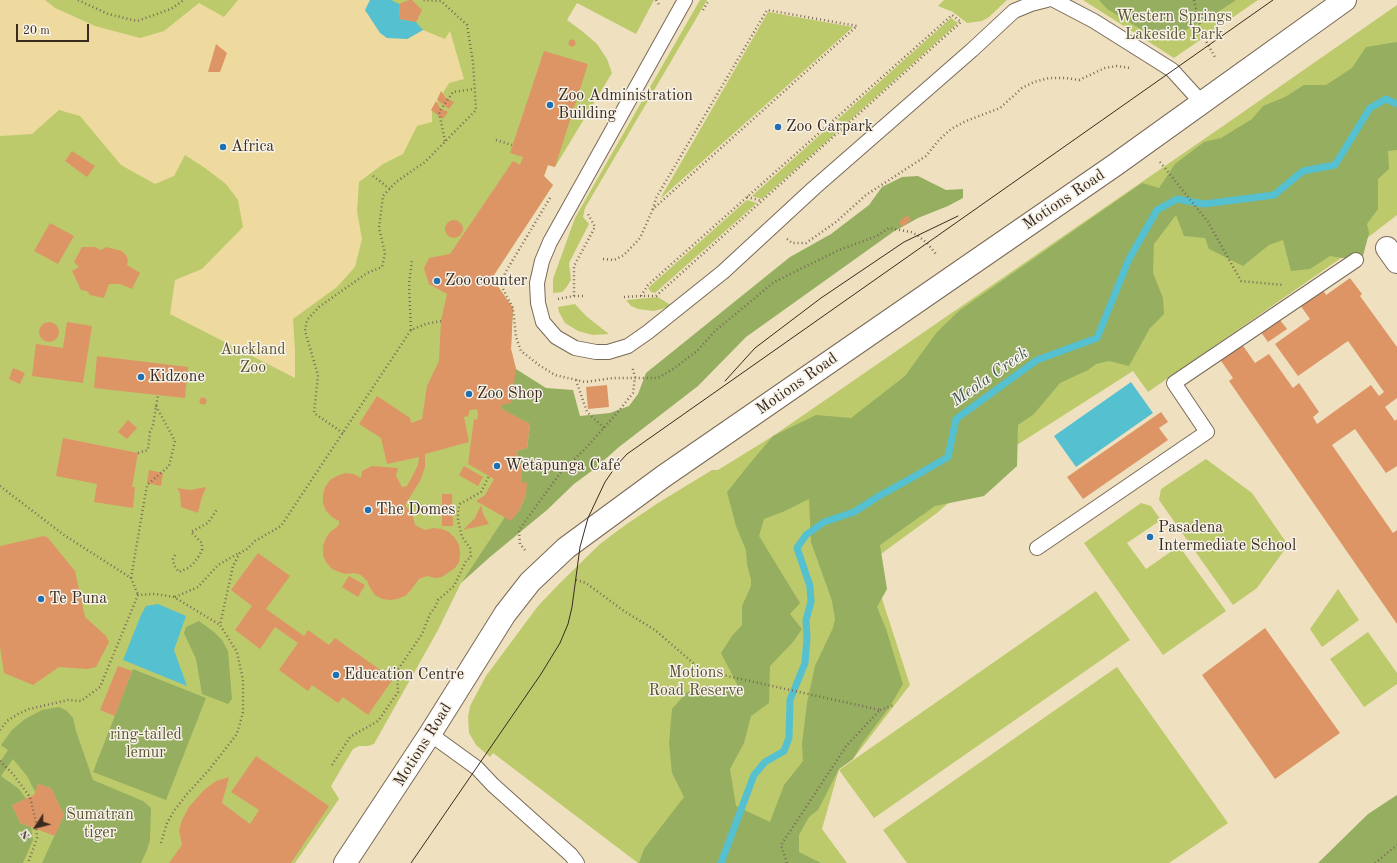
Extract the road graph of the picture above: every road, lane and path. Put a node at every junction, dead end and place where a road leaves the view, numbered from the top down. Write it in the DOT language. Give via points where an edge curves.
graph roads {
  1 [pos="78,0"];
  2 [pos="184,0"];
  3 [pos="423,0"];
  4 [pos="685,0"];
  5 [pos="1047,0"];
  6 [pos="1054,0"];
  7 [pos="1194,0"];
  8 [pos="1345,0"];
  9 [pos="1216,59"];
  10 [pos="1162,64"];
  11 [pos="474,89"];
  12 [pos="1202,103"];
  13 [pos="831,122"];
  14 [pos="846,126"];
  15 [pos="496,140"];
  16 [pos="445,142"];
  17 [pos="512,145"];
  18 [pos="1160,162"];
  19 [pos="374,176"];
  20 [pos="390,189"];
  21 [pos="747,196"];
  22 [pos="762,201"];
  23 [pos="653,209"];
  24 [pos="587,212"];
  25 [pos="781,236"];
  26 [pos="936,254"];
  27 [pos="604,259"];
  28 [pos="412,260"];
  29 [pos="1356,260"];
  30 [pos="1287,285"];
  31 [pos="574,296"];
  32 [pos="586,296"];
  33 [pos="624,296"];
  34 [pos="641,296"];
  35 [pos="558,299"];
  36 [pos="441,321"];
  37 [pos="411,330"];
  38 [pos="628,346"];
  39 [pos="634,377"];
  40 [pos="576,380"];
  41 [pos="158,395"];
  42 [pos="156,406"];
  43 [pos="604,428"];
  44 [pos="343,433"];
  45 [pos="138,453"];
  46 [pos="489,476"];
  47 [pos="0,486"];
  48 [pos="218,508"];
  49 [pos="1037,548"];
  50 [pos="525,550"];
  51 [pos="240,553"];
  52 [pos="175,555"];
  53 [pos="131,578"];
  54 [pos="576,580"];
  55 [pos="138,595"];
  56 [pos="174,597"];
  57 [pos="220,625"];
  58 [pos="894,705"];
  59 [pos="880,710"];
  60 [pos="0,730"];
  61 [pos="430,734"];
  62 [pos="0,761"];
  63 [pos="332,765"];
  64 [pos="161,843"];
  65 [pos="1397,845"];
  66 [pos="28,863"];
  67 [pos="345,863"];
  68 [pos="577,863"];
  69 [pos="788,863"];
  70 [pos="1375,863"];
  1 -- 2 [label="path" via="108,14 138,21 171,9"];
  3 -- 11 [label="path" via="441,1 467,25 474,62"];
  4 -- 38 [label="lane" via="550,242 537,283 542,322 556,337 574,348 596,352 608,352"];
  5 -- 38 [label="lane" via="1014,11 723,272"];
  6 -- 10 [label="lane" via="1094,21"];
  7 -- 9 [label="path" via="1202,34"];
  8 -- 12 [label="main road, Motions Road"];
  10 -- 12 [label="lane" via="1172,70"];
  10 -- 25 [label="path" via="1105,68 1079,80 1049,78 1034,82 1022,88 1000,108 951,129 926,156 882,183 836,222 806,243 792,243"];
  11 -- 16 [label="path" via="476,110"];
  11 -- 16 [label="path" via="453,92 439,112"];
  12 -- 61 [label="main road, Motions Road" via="664,476 566,548 530,582 505,614"];
  13 -- 14 [label="path"];
  13 -- 14 [label="path" via="952,15 961,22"];
  13 -- 21 [label="path"];
  14 -- 22 [label="path"];
  15 -- 17 [label="path"];
  16 -- 20 [label="path" via="425,162"];
  18 -- 30 [label="path" via="1208,222 1241,281"];
  19 -- 20 [label="path"];
  20 -- 44 [label="path" via="383,196 381,205 379,228 385,254 382,267 367,273 336,294 307,320 305,331 318,375 314,413"];
  21 -- 22 [label="path"];
  21 -- 34 [label="path" via="648,285"];
  22 -- 34 [label="path" via="656,296"];
  23 -- 23 [label="path" via="845,37 857,26 767,10 656,198"];
  23 -- 27 [label="path" via="640,238 624,255 614,260"];
  24 -- 31 [label="path" via="595,227 574,266"];
  26 -- 39 [label="path" via="917,235 889,228 877,236 839,250 774,282 715,331 697,351 658,378"];
  28 -- 37 [label="path" via="409,284"];
  29 -- 49 [label="lane" via="1174,384 1207,432"];
  31 -- 32 [label="path"];
  31 -- 35 [label="path"];
  33 -- 34 [label="path"];
  36 -- 37 [label="path"];
  37 -- 44 [label="path"];
  38 -- 39 [label="path"];
  39 -- 43 [label="path" via="633,393"];
  40 -- 43 [label="path" via="587,412"];
  41 -- 42 [label="path"];
  42 -- 45 [label="path" via="148,450"];
  42 -- 53 [label="path" via="175,441 169,466 147,485"];
  43 -- 50 [label="path" via="561,472 519,530 520,544"];
  44 -- 51 [label="path" via="281,526"];
  46 -- 63 [label="path" via="481,492 460,504 458,520 462,536 470,548 471,557 466,561 454,586 438,600 422,634 397,671 398,692 378,721 350,737"];
  47 -- 53 [label="path" via="64,535"];
  48 -- 52 [label="path" via="208,523 191,532 202,543 202,550 193,564 179,572 174,565"];
  51 -- 56 [label="path" via="218,565 198,587"];
  51 -- 57 [label="path" via="233,566"];
  53 -- 55 [label="path"];
  54 -- 59 [label="path" via="586,583 655,630 700,669"];
  55 -- 56 [label="path"];
  55 -- 60 [label="path" via="100,687 81,701 68,700 28,709 7,721"];
  56 -- 57 [label="path"];
  57 -- 64 [label="path" via="237,652 243,680 243,712 236,734 174,811"];
  58 -- 59 [label="path"];
  59 -- 69 [label="path" via="847,745 781,845"];
  61 -- 67 [label="main road, Motions Road"];
  61 -- 68 [label="lane" via="477,768"];
  62 -- 66 [label="path" via="30,797 37,838"];
  65 -- 70 [label="path"];
}
